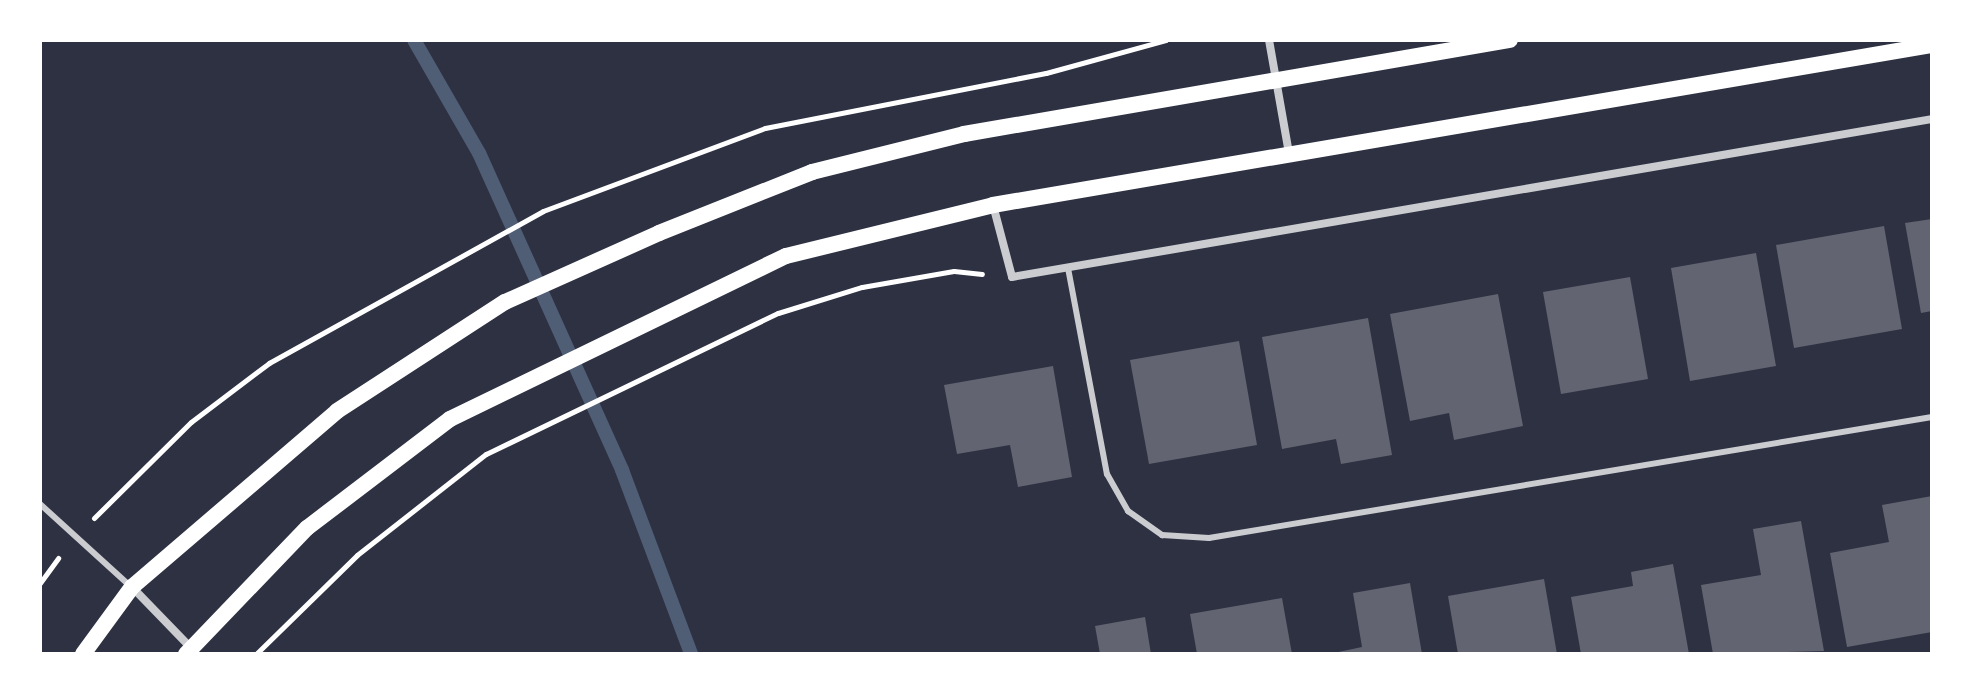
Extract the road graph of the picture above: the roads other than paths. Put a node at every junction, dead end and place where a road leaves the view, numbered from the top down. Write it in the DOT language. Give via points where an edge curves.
graph roads {
  1 [pos="1269,40"];
  2 [pos="1510,40"];
  3 [pos="1932,45"];
  4 [pos="1275,80"];
  5 [pos="1932,119"];
  6 [pos="1289,154"];
  7 [pos="993,205"];
  8 [pos="1068,268"];
  9 [pos="1932,417"];
  10 [pos="40,504"];
  11 [pos="132,587"];
  12 [pos="191,652"];
  13 [pos="83,654"];
  1 -- 4 [label="street"];
  2 -- 4 [label="main road"];
  3 -- 6 [label="main road"];
  4 -- 6 [label="street"];
  4 -- 11 [label="main road" via="964,134 812,172 617,252 505,302 337,411"];
  5 -- 8 [label="street"];
  6 -- 7 [label="main road"];
  7 -- 8 [label="street" via="1012,277"];
  7 -- 12 [label="main road" via="786,256 450,419 307,528"];
  8 -- 9 [label="lane" via="1107,474 1128,511 1162,535 1209,538"];
  10 -- 11 [label="lane"];
  11 -- 12 [label="street"];
  11 -- 13 [label="main road"];
}
